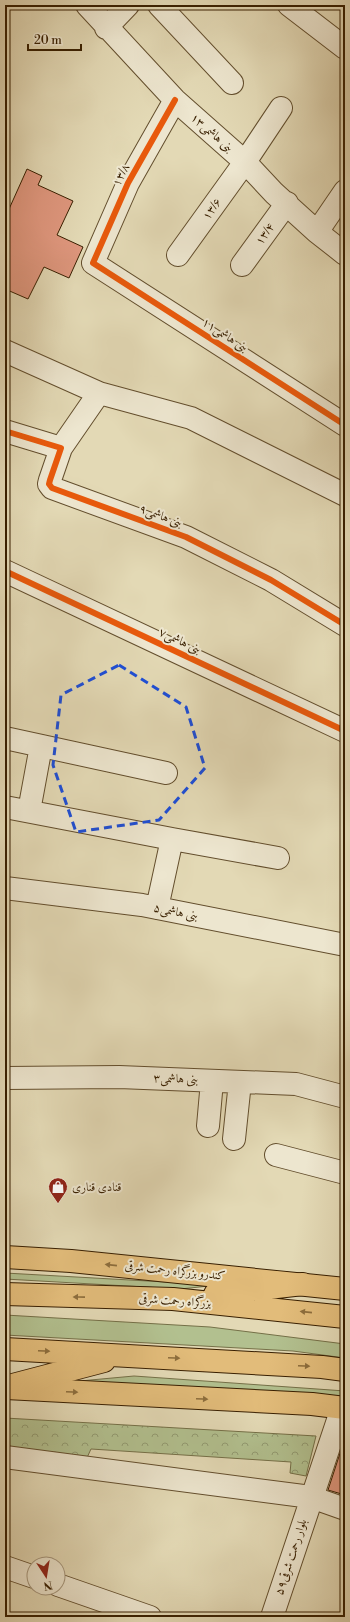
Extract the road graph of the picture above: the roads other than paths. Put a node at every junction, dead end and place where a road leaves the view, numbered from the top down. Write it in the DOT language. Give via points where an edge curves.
graph roads {
  1 [pos="87,5"];
  2 [pos="128,5"];
  3 [pos="159,5"];
  4 [pos="289,5"];
  5 [pos="106,28"];
  6 [pos="345,48"];
  7 [pos="232,83"];
  8 [pos="175,100"];
  9 [pos="281,108"];
  10 [pos="245,162"];
  11 [pos="345,191"];
  12 [pos="287,203"];
  13 [pos="317,232"];
  14 [pos="345,254"];
  15 [pos="178,255"];
  16 [pos="93,263"];
  17 [pos="242,265"];
  18 [pos="5,351"];
  19 [pos="99,393"];
  20 [pos="345,425"];
  21 [pos="5,431"];
  22 [pos="61,448"];
  23 [pos="345,495"];
  24 [pos="5,571"];
  25 [pos="345,625"];
  26 [pos="345,731"];
  27 [pos="5,738"];
  28 [pos="41,746"];
  29 [pos="166,773"];
  30 [pos="5,807"];
  31 [pos="29,811"];
  32 [pos="172,839"];
  33 [pos="278,858"];
  34 [pos="5,888"];
  35 [pos="157,908"];
  36 [pos="345,945"];
  37 [pos="5,1078"];
  38 [pos="212,1081"];
  39 [pos="240,1082"];
  40 [pos="345,1097"];
  41 [pos="208,1126"];
  42 [pos="234,1139"];
  43 [pos="276,1155"];
  44 [pos="345,1173"];
  45 [pos="5,1257"];
  46 [pos="303,1284"];
  47 [pos="345,1289"];
  48 [pos="5,1294"];
  49 [pos="173,1299"];
  50 [pos="345,1317"];
  51 [pos="5,1349"];
  52 [pos="124,1356"];
  53 [pos="345,1370"];
  54 [pos="5,1388"];
  55 [pos="343,1408"];
  56 [pos="5,1457"];
  57 [pos="311,1497"];
  58 [pos="345,1509"];
  59 [pos="5,1567"];
  60 [pos="26,1574"];
  61 [pos="66,1588"];
  62 [pos="150,1617"];
  63 [pos="272,1617"];
  1 -- 5 [label="street, بنی هاشمی۱۳"];
  2 -- 5 [label="street"];
  3 -- 7 [label="street"];
  4 -- 6 [label="street"];
  5 -- 8 [label="street, بنی هاشمی۱۳"];
  8 -- 10 [label="street, بنی هاشمی۱۳"];
  8 -- 16 [label="street, ۱۳/۸" via="128,183"];
  9 -- 10 [label="street, ۱۳/۶"];
  10 -- 12 [label="street, بنی هاشمی۱۳"];
  10 -- 15 [label="street, ۱۳/۶"];
  11 -- 13 [label="street"];
  12 -- 13 [label="street, بنی هاشمی۱۳"];
  12 -- 17 [label="street, ۱۳/۴"];
  13 -- 14 [label="street, بنی هاشمی۱۳"];
  16 -- 20 [label="street, بنی هاشمی۱۱"];
  18 -- 19 [label="street"];
  19 -- 22 [label="street"];
  19 -- 23 [label="street" via="191,418"];
  21 -- 22 [label="street"];
  22 -- 25 [label="street, بنی هاشمی۹" via="49,484 52,488 186,537 271,580"];
  24 -- 26 [label="street, بنی هاشمی۷"];
  27 -- 28 [label="street"];
  28 -- 29 [label="street"];
  28 -- 31 [label="street"];
  30 -- 31 [label="street"];
  31 -- 32 [label="street"];
  32 -- 33 [label="street"];
  32 -- 35 [label="street"];
  34 -- 35 [label="street, بنی هاشمی۵"];
  35 -- 36 [label="street, بنی هاشمی۵"];
  37 -- 38 [label="street, بنی هاشمی۳" via="119,1077"];
  38 -- 39 [label="street, بنی هاشمی۳"];
  38 -- 41 [label="street"];
  39 -- 40 [label="street, بنی هاشمی۳" via="296,1084"];
  39 -- 42 [label="street"];
  43 -- 44 [label="street"];
  46 -- 45 [label="main road, کندرو بزرگراه رحمت شرقی, one-way"];
  46 -- 47 [label="main road, کندرو بزرگراه رحمت شرقی"];
  46 -- 49 [label="main road"];
  49 -- 48 [label="main road, بزرگراه رحمت شرقی, one-way"];
  50 -- 49 [label="main road, بزرگراه رحمت شرقی, one-way"];
  51 -- 52 [label="main road, one-way"];
  52 -- 53 [label="main road, one-way"];
  52 -- 54 [label="main road"];
  54 -- 55 [label="main road, one-way" via="312,1404"];
  55 -- 57 [label="street, ۵۹بلوار رحمت شرقی"];
  56 -- 57 [label="street"];
  57 -- 58 [label="street"];
  57 -- 63 [label="street, ۵۹بلوار رحمت شرقی"];
  59 -- 60 [label="street"];
  61 -- 62 [label="street"];
}
